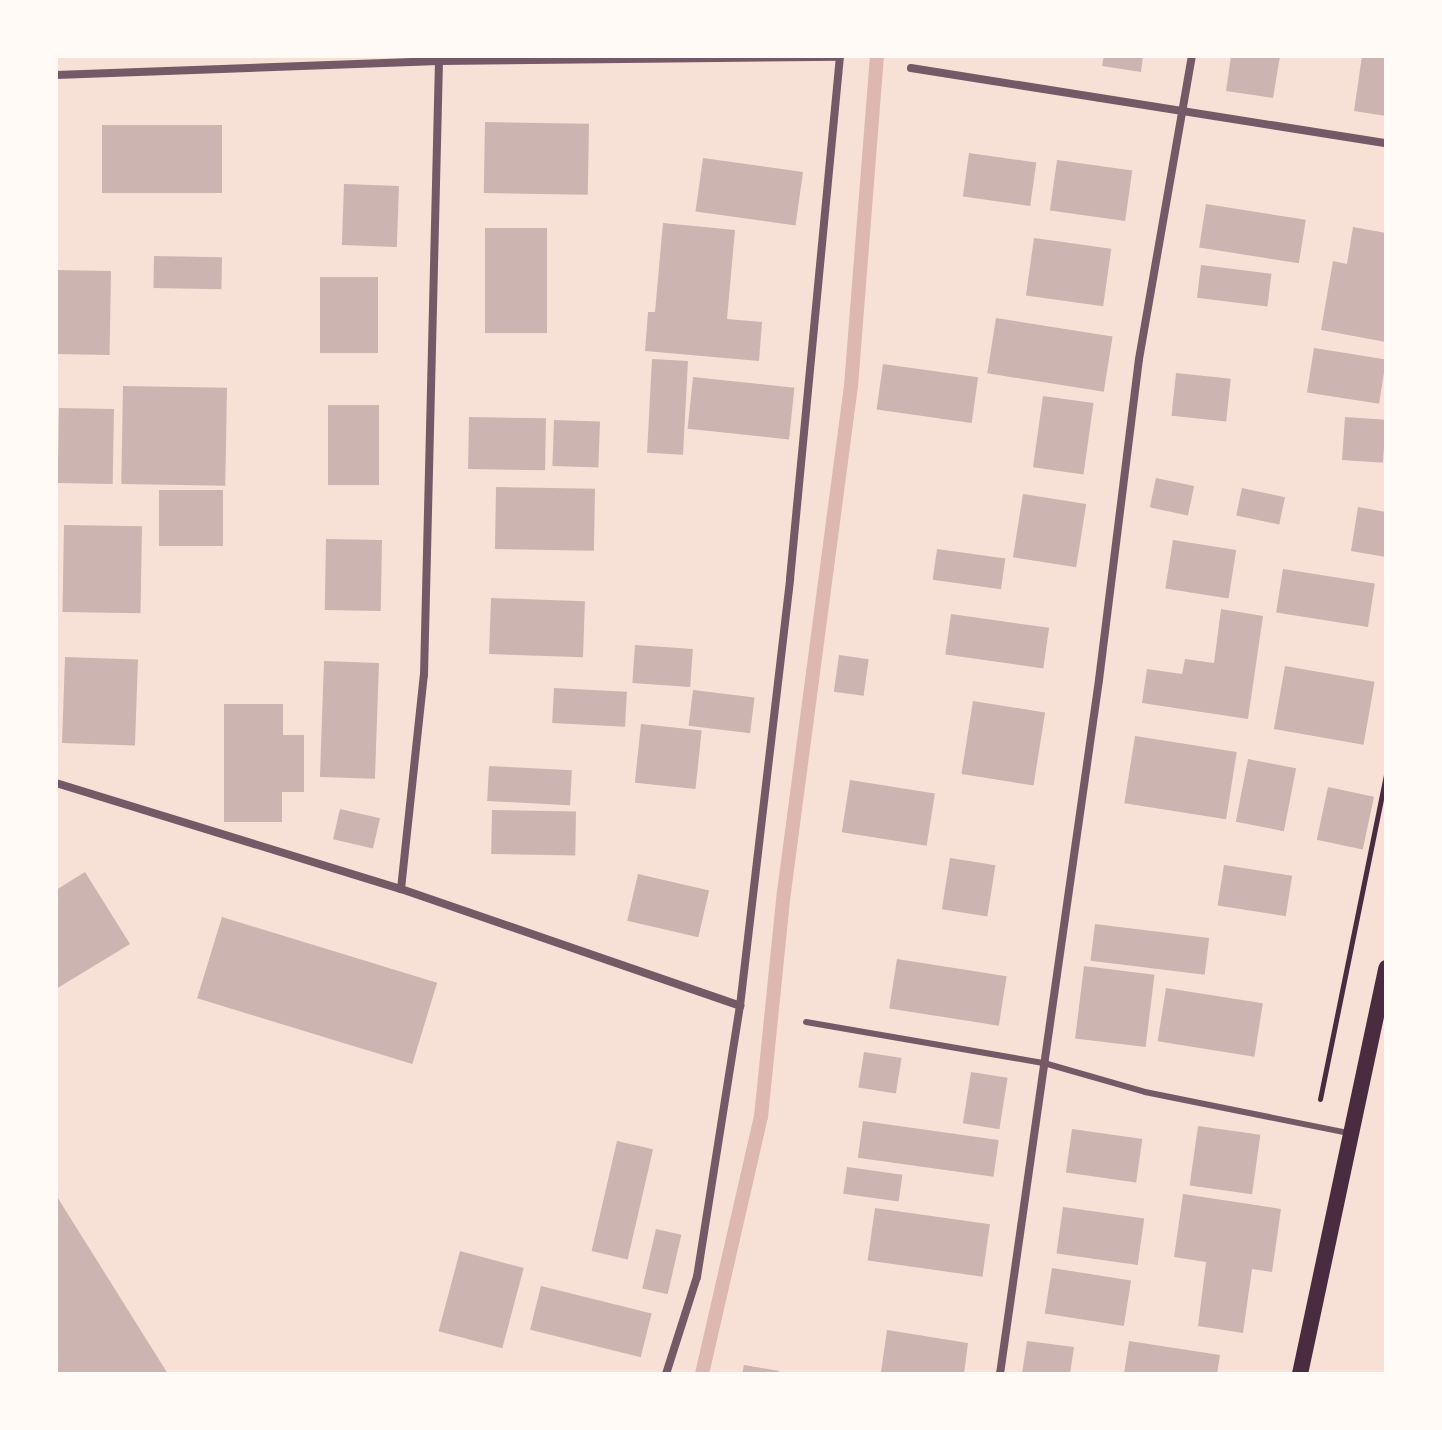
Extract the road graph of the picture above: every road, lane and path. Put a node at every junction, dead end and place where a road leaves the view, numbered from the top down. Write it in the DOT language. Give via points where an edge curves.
graph roads {
  1 [pos="840,56"];
  2 [pos="1192,56"];
  3 [pos="439,61"];
  4 [pos="911,68"];
  5 [pos="56,75"];
  6 [pos="1184,114"];
  7 [pos="1386,143"];
  8 [pos="1386,774"];
  9 [pos="56,783"];
  10 [pos="401,889"];
  11 [pos="1386,968"];
  12 [pos="1382,1004"];
  13 [pos="740,1006"];
  14 [pos="806,1022"];
  15 [pos="1044,1063"];
  16 [pos="1314,1126"];
  17 [pos="1349,1133"];
  18 [pos="666,1374"];
  19 [pos="1000,1374"];
  20 [pos="1300,1374"];
  1 -- 3 [label="street"];
  1 -- 13 [label="street" via="790,579"];
  2 -- 6 [label="street"];
  3 -- 5 [label="street"];
  3 -- 10 [label="street" via="424,675"];
  4 -- 6 [label="street"];
  6 -- 7 [label="street"];
  6 -- 15 [label="street" via="1139,359"];
  8 -- 16 [label="path"];
  9 -- 10 [label="street"];
  10 -- 13 [label="street"];
  11 -- 12 [label="main road"];
  12 -- 17 [label="main road"];
  13 -- 18 [label="street" via="697,1277"];
  14 -- 15 [label="lane"];
  15 -- 16 [label="lane" via="1145,1092"];
  15 -- 19 [label="street"];
  16 -- 17 [label="lane"];
  17 -- 20 [label="main road"];
}
